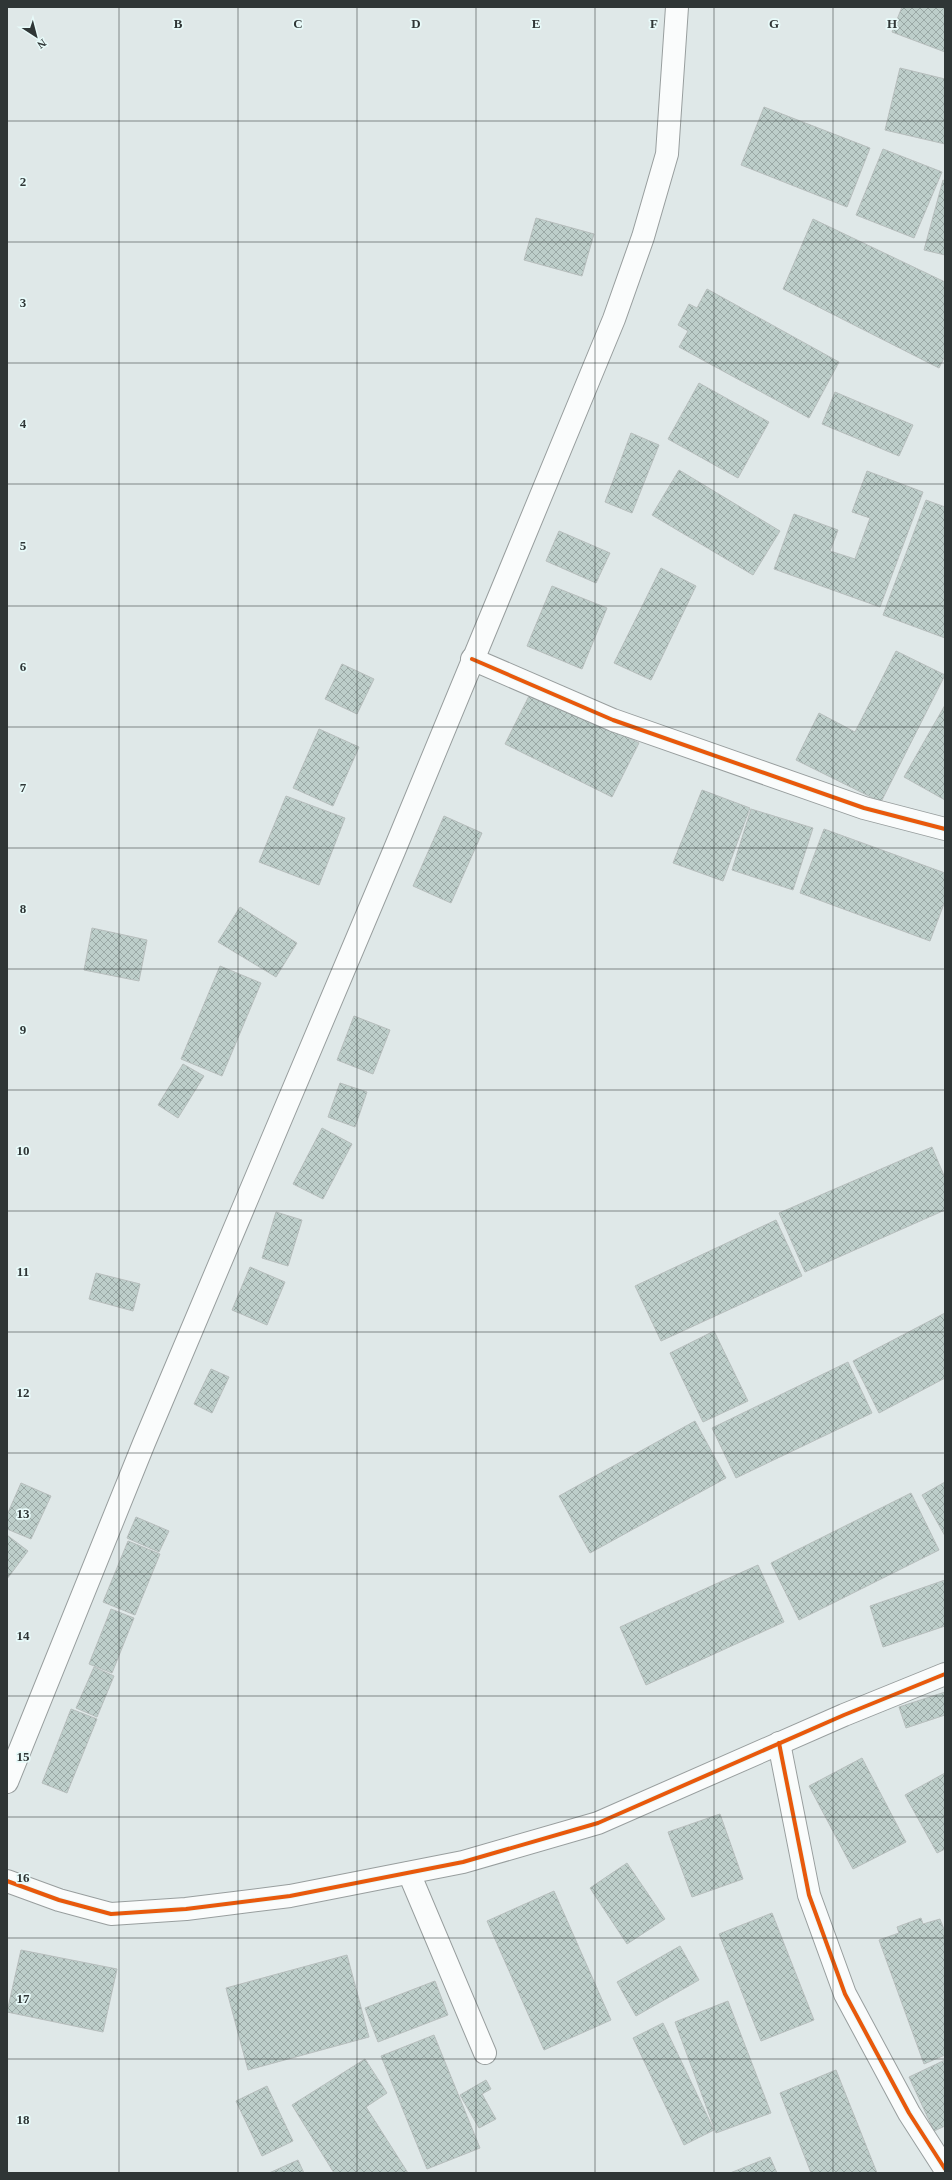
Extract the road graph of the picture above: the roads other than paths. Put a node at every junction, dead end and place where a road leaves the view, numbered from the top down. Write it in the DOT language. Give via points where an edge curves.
graph roads {
  1 [pos="677,7"];
  2 [pos="472,659"];
  3 [pos="945,829"];
  4 [pos="945,1674"];
  5 [pos="779,1743"];
  6 [pos="7,1782"];
  7 [pos="409,1873"];
  8 [pos="7,1881"];
  9 [pos="485,2053"];
  10 [pos="945,2170"];
  1 -- 2 [label="street" via="667,154 644,237 614,319"];
  2 -- 3 [label="street" via="613,720 864,808"];
  2 -- 6 [label="street" via="391,858 144,1443"];
  4 -- 5 [label="street"];
  5 -- 7 [label="street" via="598,1823 463,1862"];
  5 -- 10 [label="street" via="809,1895 845,1994 909,2113"];
  7 -- 8 [label="street" via="290,1896 186,1909 112,1914 59,1900"];
  7 -- 9 [label="street"];
}
